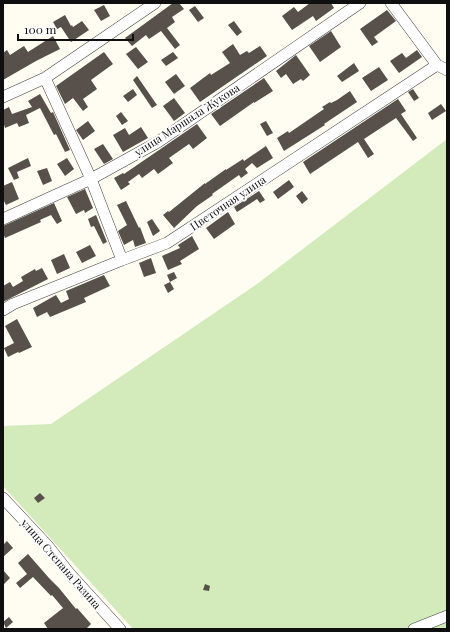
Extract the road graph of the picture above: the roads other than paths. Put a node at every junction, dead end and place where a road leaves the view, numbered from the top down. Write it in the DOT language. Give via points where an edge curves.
graph roads {
  1 [pos="155,3"];
  2 [pos="360,3"];
  3 [pos="391,3"];
  4 [pos="437,65"];
  5 [pos="447,70"];
  6 [pos="45,78"];
  7 [pos="3,97"];
  8 [pos="91,179"];
  9 [pos="3,218"];
  10 [pos="122,260"];
  11 [pos="3,310"];
  12 [pos="5,506"];
  13 [pos="447,616"];
  14 [pos="120,629"];
  15 [pos="414,629"];
  1 -- 6 [label="street"];
  2 -- 8 [label="street, улица Маршала Жукова" via="158,142"];
  3 -- 4 [label="street"];
  4 -- 5 [label="street"];
  4 -- 10 [label="street, Цветочная улица" via="168,243"];
  6 -- 7 [label="street"];
  6 -- 8 [label="street"];
  8 -- 9 [label="street, улица Маршала Жукова"];
  8 -- 10 [label="street"];
  10 -- 11 [label="street, Цветочная улица"];
  12 -- 14 [label="street, улица Степана Разина" via="47,545"];
  13 -- 15 [label="street"];
}
